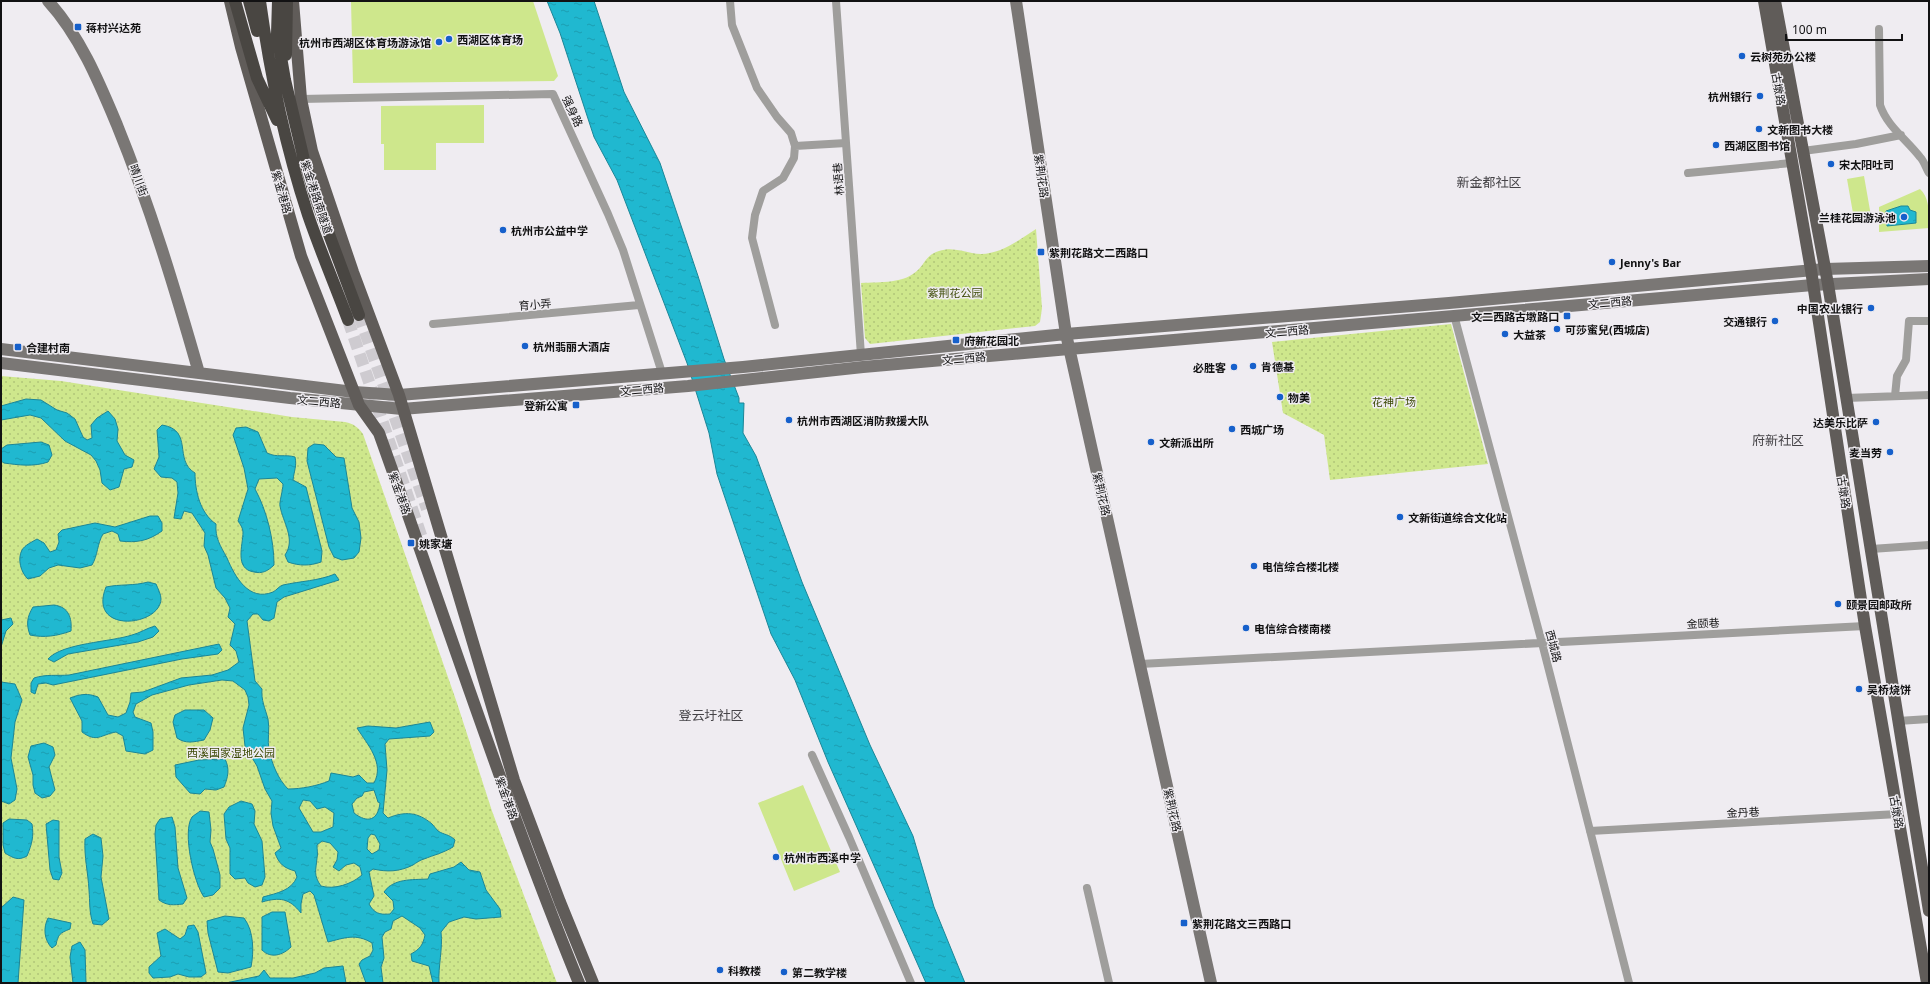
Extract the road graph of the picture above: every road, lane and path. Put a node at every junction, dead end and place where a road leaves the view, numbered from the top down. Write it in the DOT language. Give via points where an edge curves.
graph roads {
  1 [pos="48,1"];
  2 [pos="230,1"];
  3 [pos="235,1"];
  4 [pos="249,1"];
  5 [pos="252,1"];
  6 [pos="260,1"];
  7 [pos="272,1"];
  8 [pos="278,1"];
  9 [pos="287,1"];
  10 [pos="293,1"];
  11 [pos="730,1"];
  12 [pos="836,1"];
  13 [pos="1016,1"];
  14 [pos="1764,1"];
  15 [pos="1775,1"];
  16 [pos="254,18"];
  17 [pos="1879,29"];
  18 [pos="277,34"];
  19 [pos="272,78"];
  20 [pos="285,80"];
  21 [pos="301,99"];
  22 [pos="1900,135"];
  23 [pos="286,140"];
  24 [pos="846,143"];
  25 [pos="795,146"];
  26 [pos="1803,151"];
  27 [pos="1792,163"];
  28 [pos="1688,173"];
  29 [pos="1929,173"];
  30 [pos="1929,266"];
  31 [pos="1825,269"];
  32 [pos="1811,270"];
  33 [pos="1929,279"];
  34 [pos="1828,284"];
  35 [pos="1813,285"];
  36 [pos="639,305"];
  37 [pos="1454,315"];
  38 [pos="1929,321"];
  39 [pos="433,324"];
  40 [pos="775,325"];
  41 [pos="1066,334"];
  42 [pos="1,349"];
  43 [pos="1069,349"];
  44 [pos="861,355"];
  45 [pos="1,363"];
  46 [pos="199,373"];
  47 [pos="662,374"];
  48 [pos="354,392"];
  49 [pos="399,395"];
  50 [pos="1895,396"];
  51 [pos="1929,396"];
  52 [pos="1846,398"];
  53 [pos="359,405"];
  54 [pos="402,409"];
  55 [pos="1929,545"];
  56 [pos="1870,549"];
  57 [pos="1865,626"];
  58 [pos="1542,642"];
  59 [pos="1140,664"];
  60 [pos="1929,719"];
  61 [pos="1898,721"];
  62 [pos="812,755"];
  63 [pos="1898,814"];
  64 [pos="1590,831"];
  65 [pos="1087,888"];
  66 [pos="1929,911"];
  67 [pos="579,983"];
  68 [pos="593,983"];
  69 [pos="911,983"];
  70 [pos="1109,983"];
  71 [pos="1211,983"];
  72 [pos="1629,983"];
  73 [pos="1927,983"];
  1 -- 46 [label="main road, 晴川街" via="73,32 106,98 137,174"];
  2 -- 48 [label="main road, 紫金港路" via="242,54 301,256"];
  3 -- 23 [label="highway" via="257,78"];
  4 -- 16 [label="highway"];
  5 -- 16 [label="highway"];
  6 -- 19 [label="highway"];
  7 -- 18 [label="highway"];
  8 -- 18 [label="highway"];
  9 -- 20 [label="highway"];
  10 -- 21 [label="main road, 紫金港路"];
  11 -- 25 [label="street" via="732,25 757,88 791,133"];
  12 -- 24 [label="street, 林语巷"];
  13 -- 41 [label="main road, 紫荆花路"];
  14 -- 27 [label="main road, 古墩路"];
  15 -- 26 [label="main road, 古墩路"];
  16 -- 19 [label="highway" via="259,43"];
  17 -- 22 [label="street" via="1880,105"];
  18 -- 20 [label="highway"];
  19 -- 23 [label="highway, 紫金港路南隧道"];
  20 -- 23 [label="highway, 紫金港路南隧道" via="302,153 354,318 308,215"];
  21 -- 36 [label="street, 强身路" via="553,94 623,250"];
  21 -- 49 [label="main road, 紫金港路" via="312,151 330,207"];
  22 -- 26 [label="street"];
  22 -- 29 [label="street" via="1921,158"];
  24 -- 25 [label="street"];
  24 -- 44 [label="street, 林语巷"];
  25 -- 40 [label="street" via="794,158 783,178 763,191 755,215 752,238"];
  26 -- 31 [label="main road, 古墩路"];
  27 -- 28 [label="street"];
  27 -- 32 [label="main road, 古墩路"];
  30 -- 31 [label="main road, 文二西路"];
  31 -- 32 [label="main road, 文二西路"];
  31 -- 34 [label="main road, 古墩路"];
  32 -- 35 [label="main road, 古墩路"];
  32 -- 41 [label="main road, 文二西路" via="1441,304"];
  33 -- 34 [label="main road, 文二西路"];
  34 -- 35 [label="main road, 文二西路"];
  34 -- 52 [label="main road, 古墩路"];
  35 -- 37 [label="main road, 文二西路"];
  35 -- 57 [label="main road, 古墩路"];
  36 -- 39 [label="street, 育小弄"];
  36 -- 47 [label="street, 强身路"];
  37 -- 43 [label="main road, 文二西路"];
  37 -- 58 [label="street, 西城路"];
  38 -- 50 [label="street" via="1909,321 1906,360 1897,376"];
  41 -- 43 [label="main road, 紫荆花路"];
  41 -- 44 [label="main road, 文二西路"];
  42 -- 46 [label="main road, 文二西路"];
  43 -- 54 [label="main road, 文二西路" via="688,386"];
  43 -- 59 [label="main road, 紫荆花路"];
  44 -- 47 [label="main road, 文二西路"];
  45 -- 53 [label="main road, 文二西路"];
  46 -- 48 [label="main road, 文二西路"];
  47 -- 49 [label="main road, 文二西路"];
  48 -- 49 [label="main road, 文二西路"];
  48 -- 53 [label="main road, 紫金港路"];
  49 -- 54 [label="main road, 紫金港路"];
  50 -- 51 [label="street"];
  50 -- 52 [label="street"];
  52 -- 56 [label="main road, 古墩路"];
  53 -- 54 [label="main road, 文二西路"];
  53 -- 67 [label="main road, 紫金港路" via="379,433 506,795 541,891"];
  54 -- 68 [label="main road, 紫金港路" via="514,780"];
  55 -- 56 [label="street"];
  56 -- 61 [label="main road, 古墩路"];
  57 -- 58 [label="street, 金颐巷"];
  57 -- 63 [label="main road, 古墩路"];
  58 -- 59 [label="street, 金颐巷"];
  58 -- 64 [label="street, 西城路"];
  59 -- 71 [label="main road, 紫荆花路"];
  60 -- 61 [label="street"];
  61 -- 66 [label="main road, 古墩路"];
  62 -- 69 [label="street"];
  63 -- 64 [label="street, 金丹巷"];
  63 -- 73 [label="main road, 古墩路"];
  64 -- 72 [label="street, 西城路"];
  65 -- 70 [label="street"];
}
